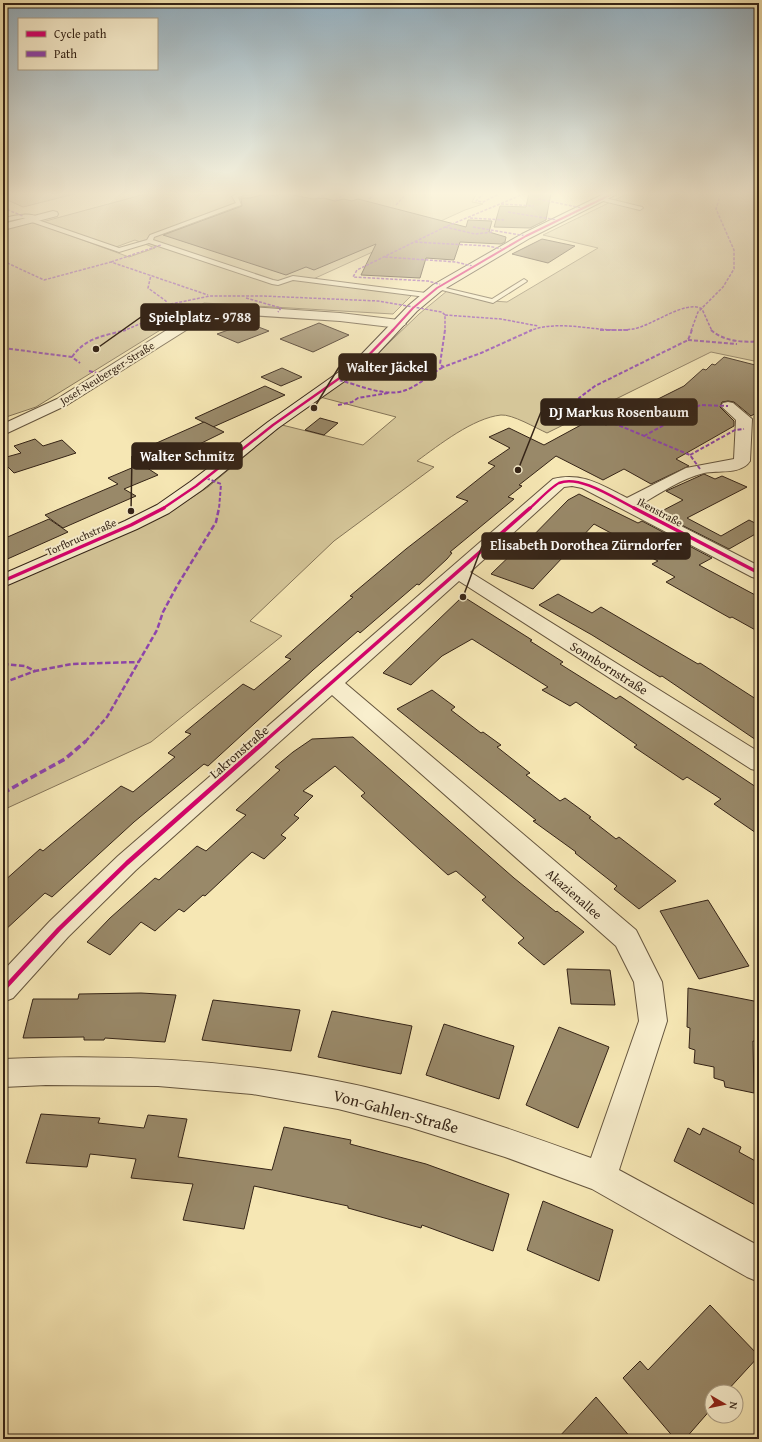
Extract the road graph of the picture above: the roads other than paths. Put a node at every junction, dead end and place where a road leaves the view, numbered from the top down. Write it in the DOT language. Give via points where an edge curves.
graph roads {
  1 [pos="207,260"];
  2 [pos="484,260"];
  3 [pos="524,282"];
  4 [pos="437,288"];
  5 [pos="426,296"];
  6 [pos="399,324"];
  7 [pos="728,406"];
  8 [pos="3,430"];
  9 [pos="572,481"];
  10 [pos="627,505"];
  11 [pos="459,573"];
  12 [pos="759,574"];
  13 [pos="3,581"];
  14 [pos="332,684"];
  15 [pos="759,763"];
  16 [pos="3,990"];
  17 [pos="3,1073"];
  18 [pos="601,1177"];
  19 [pos="759,1265"];
  1 -- 5 [label="lane" via="272,282 293,278"];
  2 -- 4 [label="street, Torfbruchstraße"];
  3 -- 4 [label="lane" via="493,301"];
  4 -- 5 [label="street, Torfbruchstraße"];
  5 -- 6 [label="street, Torfbruchstraße"];
  6 -- 8 [label="street, Josef-Neuberger-Straße" via="359,318 246,310 208,312 62,402"];
  6 -- 13 [label="street, Torfbruchstraße" via="361,363 273,425 179,499 131,525"];
  7 -- 10 [label="street, Ikenstraße" via="744,420 742,461 734,465 708,467 691,472"];
  9 -- 10 [label="street, Ikenstraße" via="588,484"];
  9 -- 11 [label="street, Lakronstraße" via="559,483"];
  10 -- 12 [label="street, Ikenstraße"];
  11 -- 14 [label="street, Lakronstraße"];
  11 -- 15 [label="street, Sonnbornstraße"];
  14 -- 16 [label="street, Lakronstraße" via="127,863 59,928"];
  14 -- 18 [label="street, Akazienallee" via="626,938 648,982 653,1021"];
  17 -- 18 [label="street, Von-Gahlen-Straße" via="46,1070 158,1072 252,1080 338,1095 409,1113 505,1142"];
  18 -- 19 [label="street, Von-Gahlen-Straße"];
}
